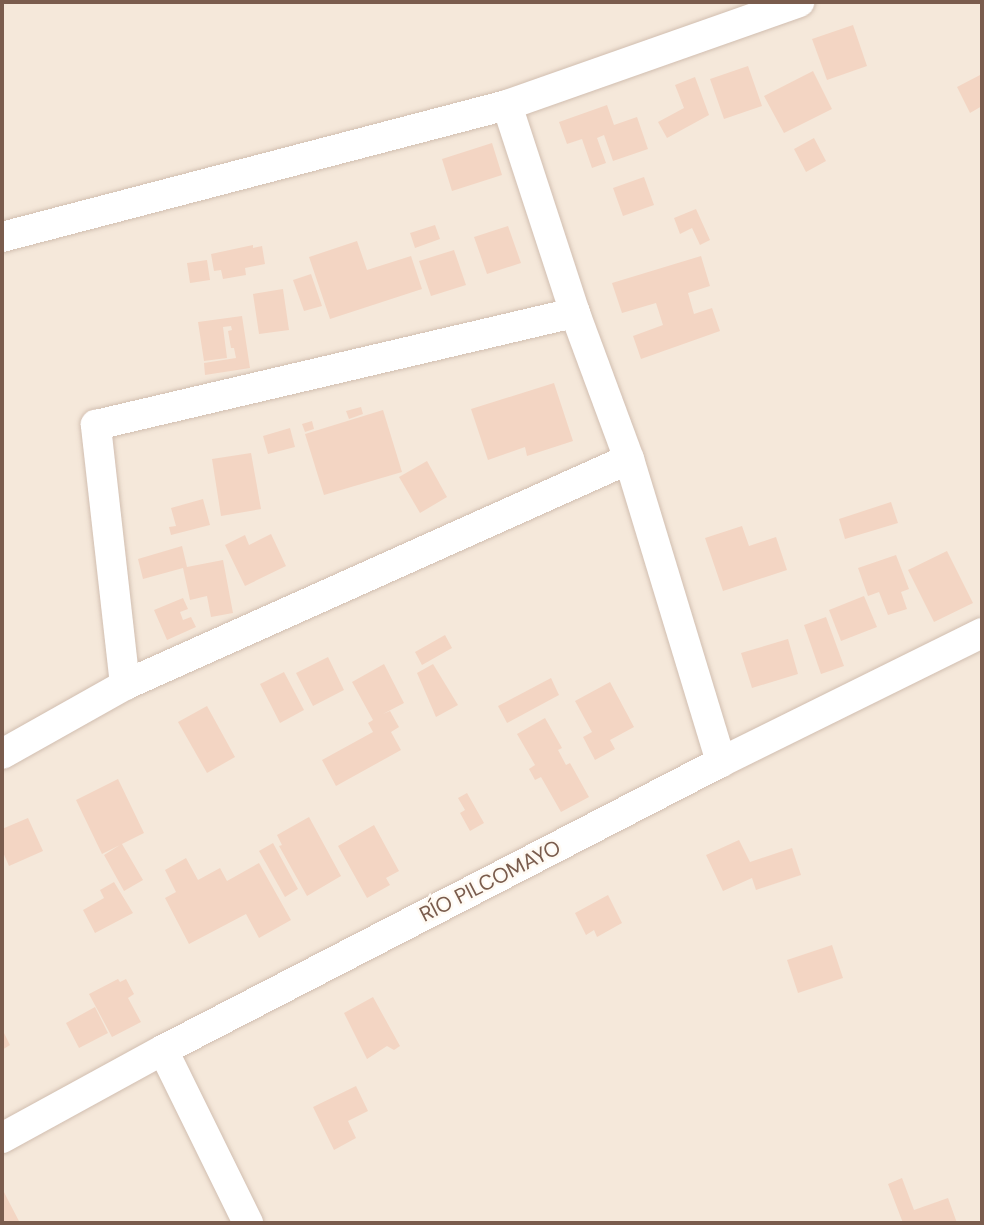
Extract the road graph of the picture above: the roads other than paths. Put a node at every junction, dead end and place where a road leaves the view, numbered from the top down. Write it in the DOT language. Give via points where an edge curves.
graph roads {
  1 [pos="799,2"];
  2 [pos="507,105"];
  3 [pos="2,237"];
  4 [pos="575,313"];
  5 [pos="629,458"];
  6 [pos="982,633"];
  7 [pos="125,685"];
  8 [pos="2,754"];
  9 [pos="721,762"];
  10 [pos="163,1050"];
  11 [pos="2,1138"];
  12 [pos="248,1223"];
  1 -- 2 [label="street"];
  2 -- 3 [label="street"];
  2 -- 4 [label="street"];
  4 -- 5 [label="street"];
  4 -- 7 [label="street" via="96,425"];
  5 -- 7 [label="street"];
  5 -- 9 [label="street"];
  6 -- 9 [label="street, RÍO PILCOMAYO"];
  7 -- 8 [label="street"];
  9 -- 10 [label="street, RÍO PILCOMAYO"];
  10 -- 11 [label="street, RÍO PILCOMAYO"];
  10 -- 12 [label="street"];
}
